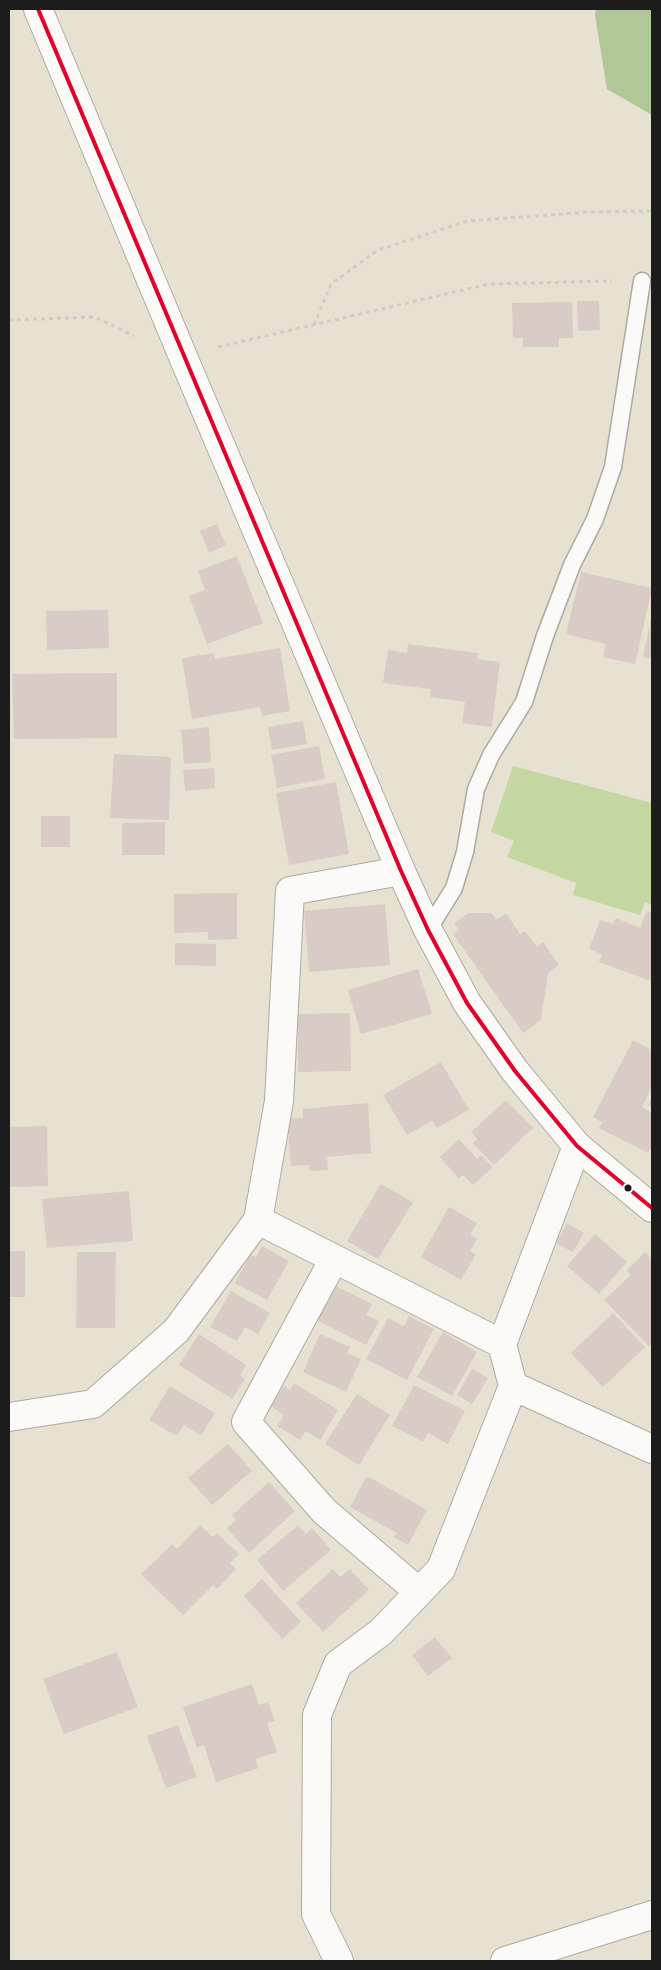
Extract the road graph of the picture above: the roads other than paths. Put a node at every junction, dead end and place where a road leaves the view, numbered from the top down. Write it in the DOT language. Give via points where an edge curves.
graph roads {
  1 [pos="38,9"];
  2 [pos="642,281"];
  3 [pos="401,871"];
  4 [pos="428,930"];
  5 [pos="577,1146"];
  6 [pos="652,1208"];
  7 [pos="258,1220"];
  8 [pos="334,1259"];
  9 [pos="502,1344"];
  10 [pos="513,1386"];
  11 [pos="9,1417"];
  12 [pos="652,1449"];
  13 [pos="419,1592"];
  14 [pos="652,1915"];
  15 [pos="339,1961"];
  16 [pos="505,1961"];
  1 -- 3 [label="street"];
  2 -- 4 [label="lane" via="613,467 595,519 572,565 545,636 524,702 491,755 476,789 454,888"];
  3 -- 4 [label="street"];
  3 -- 7 [label="street" via="290,891 279,1101"];
  4 -- 5 [label="street" via="467,1004 515,1071"];
  5 -- 6 [label="street"];
  5 -- 9 [label="street"];
  7 -- 8 [label="street"];
  7 -- 11 [label="street" via="176,1332 93,1404"];
  8 -- 9 [label="street"];
  8 -- 13 [label="street" via="246,1422 324,1511"];
  9 -- 10 [label="street"];
  10 -- 12 [label="street"];
  10 -- 13 [label="street" via="441,1569"];
  13 -- 15 [label="street" via="380,1632 338,1664 317,1715 316,1914"];
  14 -- 16 [label="street"];
}
